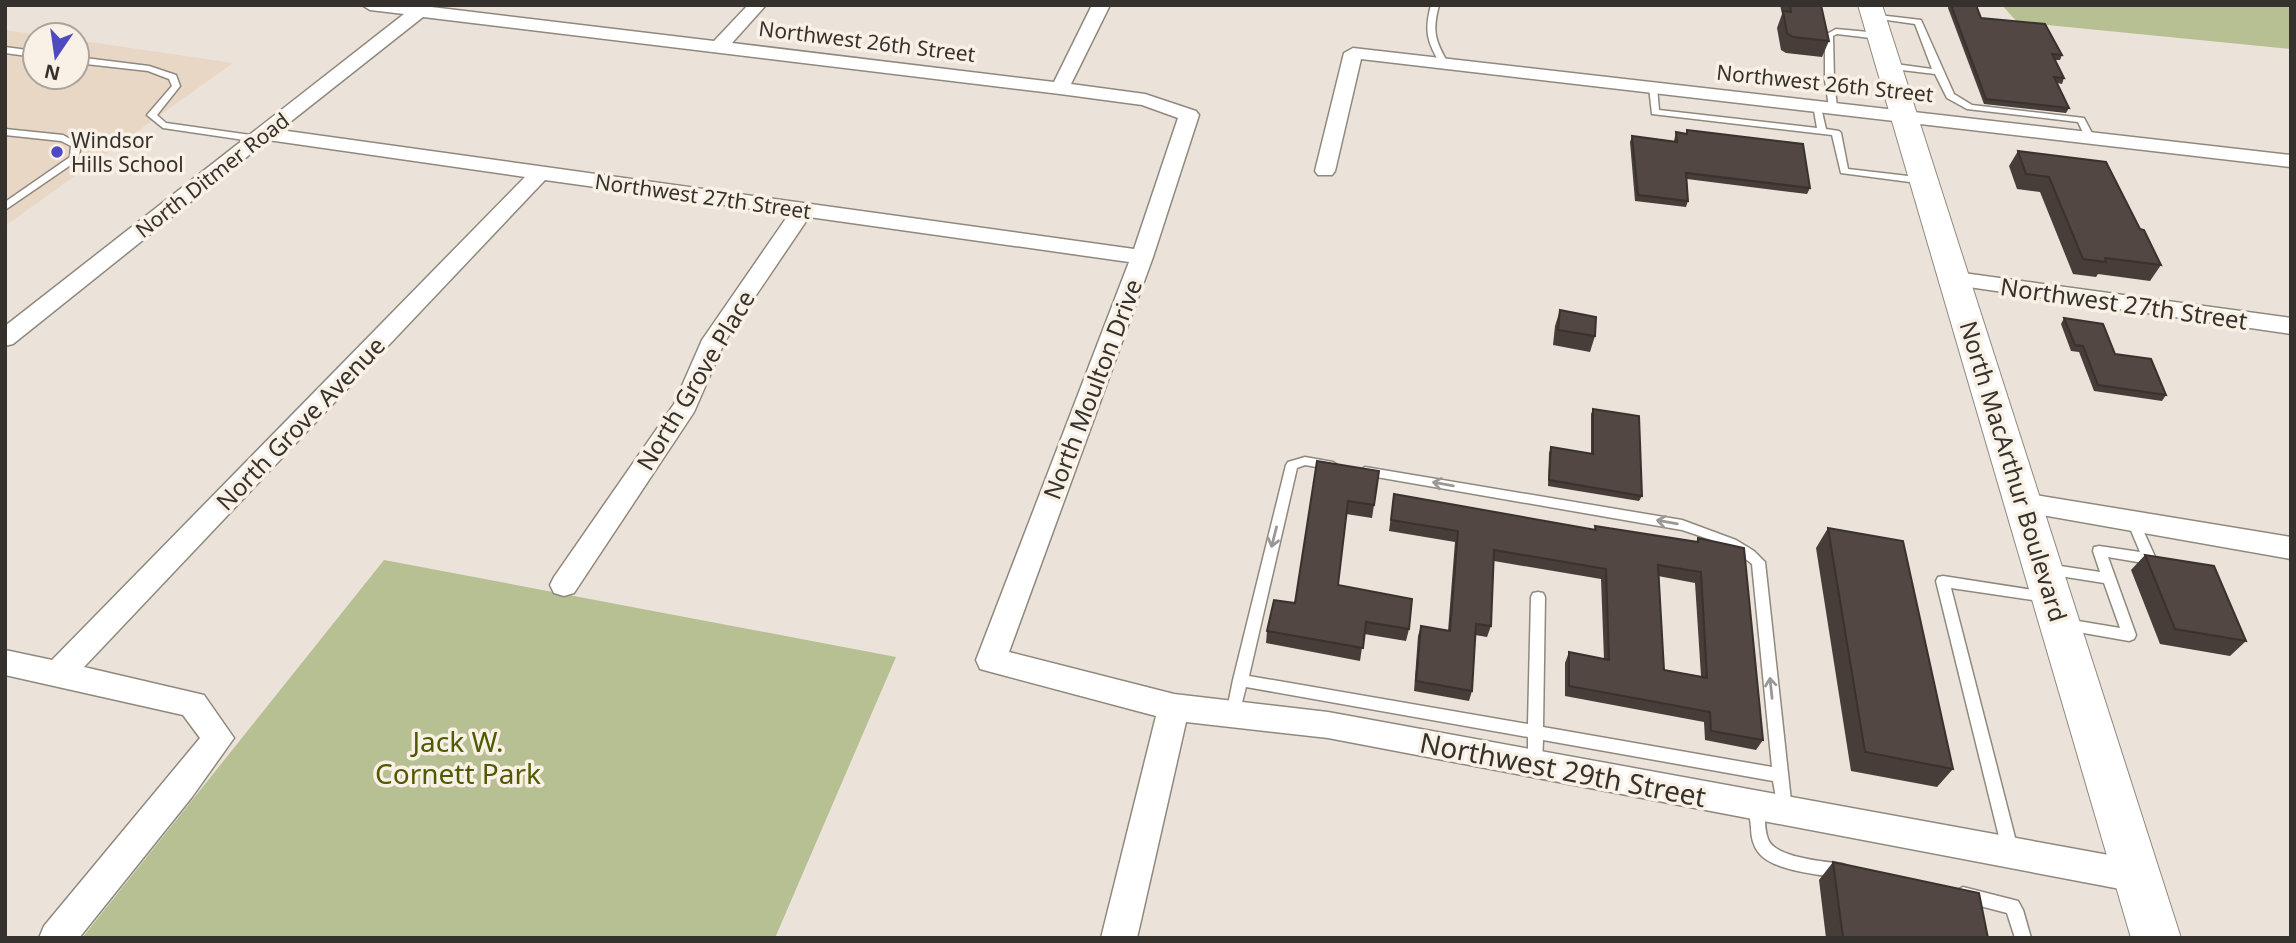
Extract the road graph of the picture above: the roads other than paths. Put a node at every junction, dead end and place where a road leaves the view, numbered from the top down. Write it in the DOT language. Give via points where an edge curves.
graph roads {
  1 [pos="370,5"];
  2 [pos="758,5"];
  3 [pos="1101,5"];
  4 [pos="1435,5"];
  5 [pos="419,11"];
  6 [pos="1874,19"];
  7 [pos="720,45"];
  8 [pos="91,62"];
  9 [pos="1444,63"];
  10 [pos="1888,66"];
  11 [pos="1938,72"];
  12 [pos="1653,87"];
  13 [pos="1060,88"];
  14 [pos="1825,106"];
  15 [pos="1189,115"];
  16 [pos="1903,115"];
  17 [pos="5,132"];
  18 [pos="1822,132"];
  19 [pos="261,136"];
  20 [pos="2088,137"];
  21 [pos="2291,161"];
  22 [pos="1325,171"];
  23 [pos="540,173"];
  24 [pos="1925,181"];
  25 [pos="5,207"];
  26 [pos="802,211"];
  27 [pos="1142,257"];
  28 [pos="1956,279"];
  29 [pos="2291,326"];
  30 [pos="5,338"];
  31 [pos="2023,503"];
  32 [pos="2133,521"];
  33 [pos="2291,548"];
  34 [pos="2109,579"];
  35 [pos="564,585"];
  36 [pos="1538,597"];
  37 [pos="2051,597"];
  38 [pos="990,660"];
  39 [pos="5,662"];
  40 [pos="59,673"];
  41 [pos="1240,680"];
  42 [pos="1174,707"];
  43 [pos="1233,714"];
  44 [pos="1535,731"];
  45 [pos="1535,764"];
  46 [pos="1780,775"];
  47 [pos="1770,808"];
  48 [pos="2011,853"];
  49 [pos="1860,875"];
  50 [pos="2136,876"];
  51 [pos="1952,892"];
  52 [pos="56,938"];
  53 [pos="1119,938"];
  54 [pos="2022,938"];
  55 [pos="2157,938"];
  1 -- 5 [label="street, Northwest 26th Street"];
  2 -- 7 [label="street"];
  3 -- 13 [label="street"];
  4 -- 9 [label="lane" via="1430,40"];
  5 -- 7 [label="street, Northwest 26th Street"];
  5 -- 19 [label="street, North Ditmer Road"];
  6 -- 10 [label="main road, North MacArthur Boulevard"];
  6 -- 11 [label="lane" via="1918,22"];
  6 -- 14 [label="lane" via="1829,35"];
  7 -- 13 [label="street, Northwest 26th Street"];
  8 -- 19 [label="lane" via="173,77 176,86 152,115 163,125"];
  9 -- 12 [label="street, Northwest 26th Street"];
  9 -- 22 [label="street, Northwest 26th Street" via="1353,53"];
  10 -- 11 [label="lane"];
  10 -- 16 [label="main road, North MacArthur Boulevard"];
  11 -- 20 [label="lane" via="1950,96 1970,107 2081,120"];
  12 -- 14 [label="street, Northwest 26th Street"];
  12 -- 18 [label="lane" via="1655,112"];
  13 -- 15 [label="street, Northwest 26th Street" via="1145,100"];
  14 -- 16 [label="street, Northwest 26th Street"];
  14 -- 18 [label="lane"];
  15 -- 27 [label="street, North Moulton Drive"];
  16 -- 20 [label="street, Northwest 26th Street"];
  16 -- 24 [label="main road, North MacArthur Boulevard"];
  17 -- 25 [label="lane" via="63,138 76,145 75,158"];
  18 -- 24 [label="lane" via="1836,133 1844,171"];
  19 -- 23 [label="street, Northwest 27th Street"];
  19 -- 30 [label="street, North Ditmer Road"];
  20 -- 21 [label="street, Northwest 26th Street"];
  23 -- 26 [label="street, Northwest 27th Street"];
  23 -- 40 [label="street, North Grove Avenue"];
  24 -- 28 [label="main road, North MacArthur Boulevard"];
  26 -- 27 [label="street, Northwest 27th Street"];
  26 -- 35 [label="street, North Grove Place" via="714,340 685,406"];
  27 -- 38 [label="street, North Moulton Drive"];
  28 -- 29 [label="street, Northwest 27th Street"];
  28 -- 31 [label="main road, North MacArthur Boulevard"];
  31 -- 32 [label="street"];
  31 -- 37 [label="main road, North MacArthur Boulevard"];
  32 -- 33 [label="street"];
  32 -- 34 [label="lane" via="2149,559 2099,551"];
  34 -- 37 [label="lane"];
  34 -- 37 [label="lane" via="2129,635"];
  36 -- 44 [label="lane"];
  37 -- 48 [label="lane" via="1943,581"];
  37 -- 50 [label="main road, North MacArthur Boulevard"];
  38 -- 42 [label="street, Northwest 29th Street"];
  39 -- 40 [label="street"];
  40 -- 52 [label="street" via="193,704 218,738"];
  41 -- 43 [label="lane"];
  41 -- 44 [label="lane"];
  46 -- 41 [label="lane, one-way" via="1758,562 1730,541 1682,525 1305,461 1292,465"];
  42 -- 43 [label="street, Northwest 29th Street"];
  42 -- 53 [label="street"];
  43 -- 45 [label="street, Northwest 29th Street" via="1328,725"];
  44 -- 45 [label="lane"];
  44 -- 46 [label="lane"];
  45 -- 47 [label="street, Northwest 29th Street"];
  46 -- 47 [label="lane"];
  47 -- 48 [label="street, Northwest 29th Street"];
  47 -- 49 [label="lane" via="1761,843 1773,857"];
  48 -- 50 [label="street, Northwest 29th Street"];
  50 -- 55 [label="main road, North MacArthur Boulevard"];
  51 -- 54 [label="lane" via="2012,906"];
}
